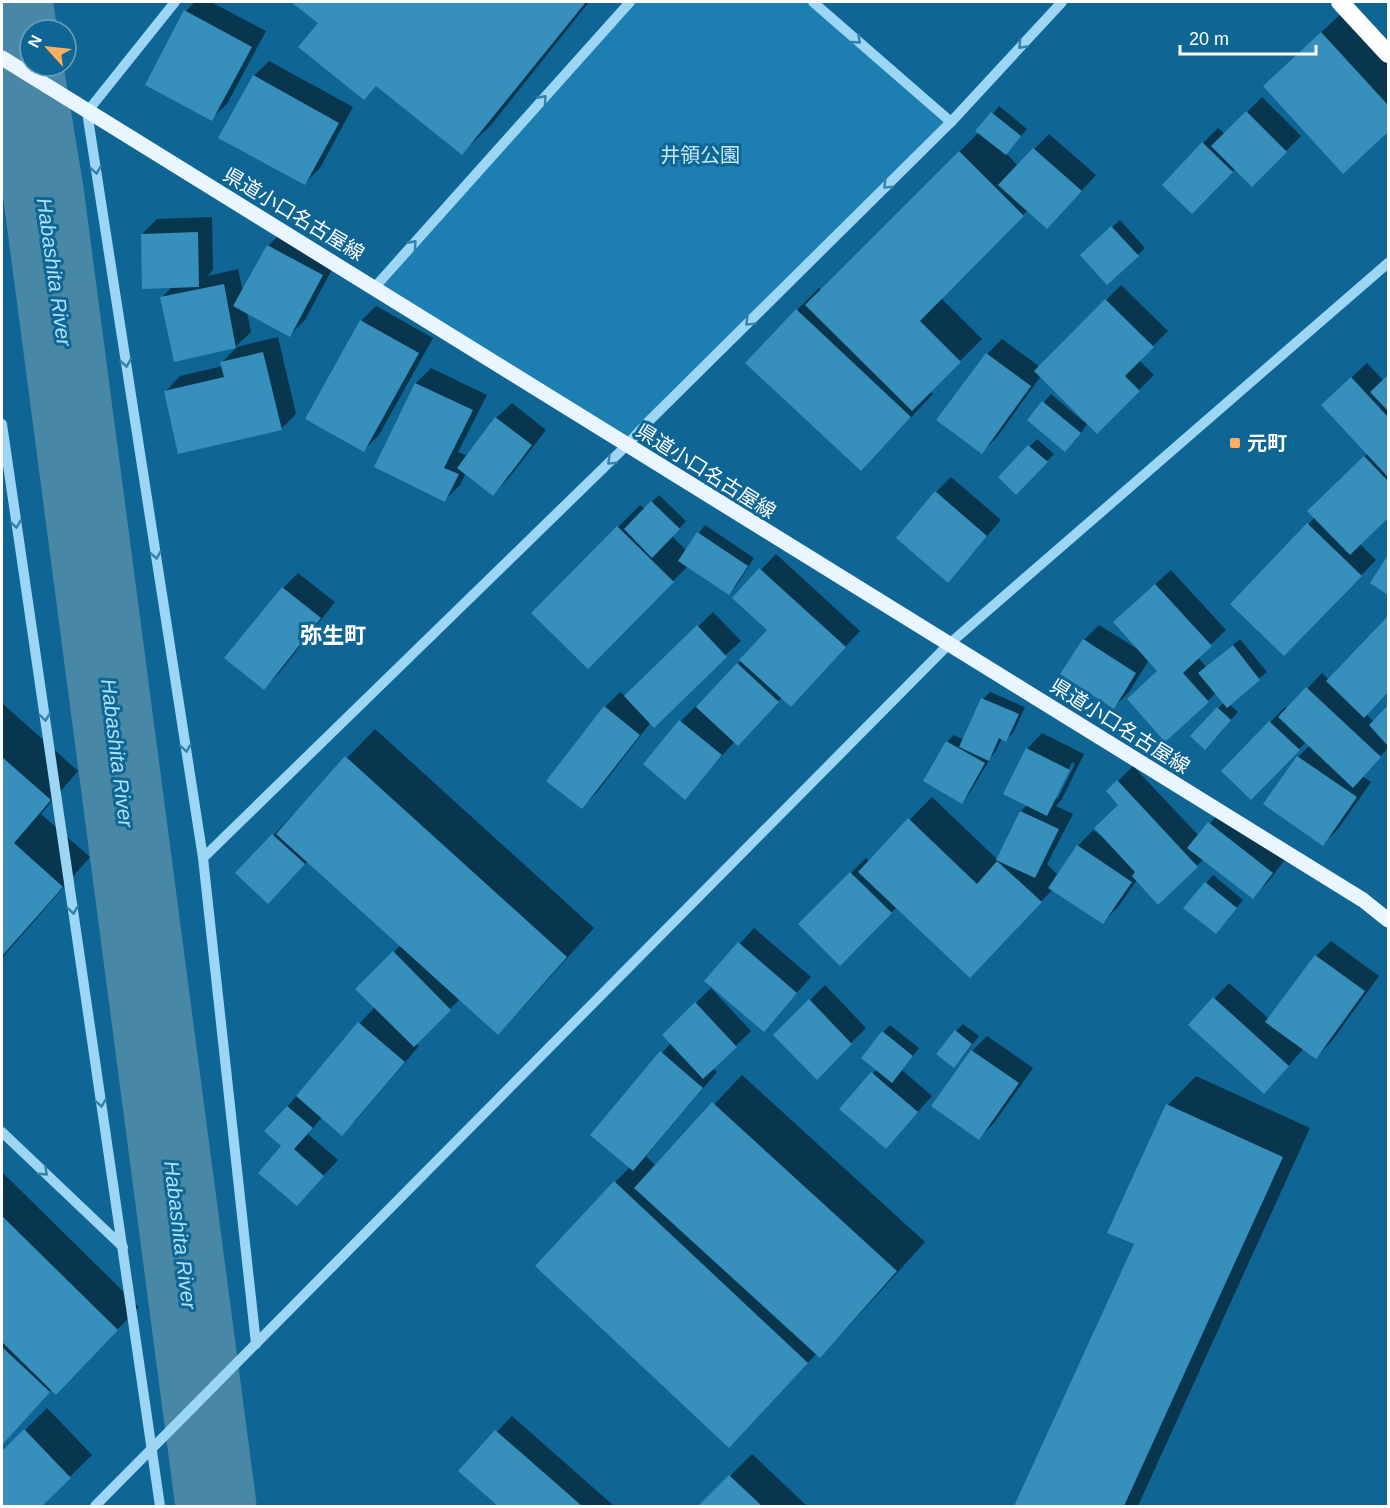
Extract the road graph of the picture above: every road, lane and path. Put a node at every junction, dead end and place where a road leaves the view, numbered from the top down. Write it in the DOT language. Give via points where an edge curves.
graph roads {
  1 [pos="175,2"];
  2 [pos="630,2"];
  3 [pos="813,2"];
  4 [pos="1062,2"];
  5 [pos="1340,2"];
  6 [pos="1389,54"];
  7 [pos="2,58"];
  8 [pos="87,112"];
  9 [pos="951,122"];
  10 [pos="1389,263"];
  11 [pos="374,288"];
  12 [pos="2,424"];
  13 [pos="626,446"];
  14 [pos="948,645"];
  15 [pos="203,858"];
  16 [pos="1389,920"];
  17 [pos="2,1132"];
  18 [pos="123,1247"];
  19 [pos="256,1344"];
  20 [pos="151,1450"];
  21 [pos="95,1506"];
  22 [pos="160,1506"];
  1 -- 8 [label="street"];
  11 -- 2 [label="street, one-way"];
  3 -- 9 [label="street, one-way"];
  4 -- 9 [label="street, one-way"];
  5 -- 6 [label="highway"];
  7 -- 8 [label="main road, 県道小口名古屋線"];
  8 -- 11 [label="main road, 県道小口名古屋線"];
  8 -- 15 [label="street, one-way"];
  9 -- 13 [label="street, one-way"];
  10 -- 14 [label="street"];
  11 -- 13 [label="main road, 県道小口名古屋線"];
  12 -- 18 [label="street, one-way"];
  13 -- 14 [label="main road, 県道小口名古屋線"];
  13 -- 15 [label="street, one-way"];
  14 -- 16 [label="main road, 県道小口名古屋線" via="1363,900"];
  14 -- 19 [label="street"];
  15 -- 19 [label="street"];
  17 -- 18 [label="street, one-way"];
  18 -- 20 [label="street"];
  19 -- 20 [label="street"];
  20 -- 21 [label="street"];
  20 -- 22 [label="street"];
}
